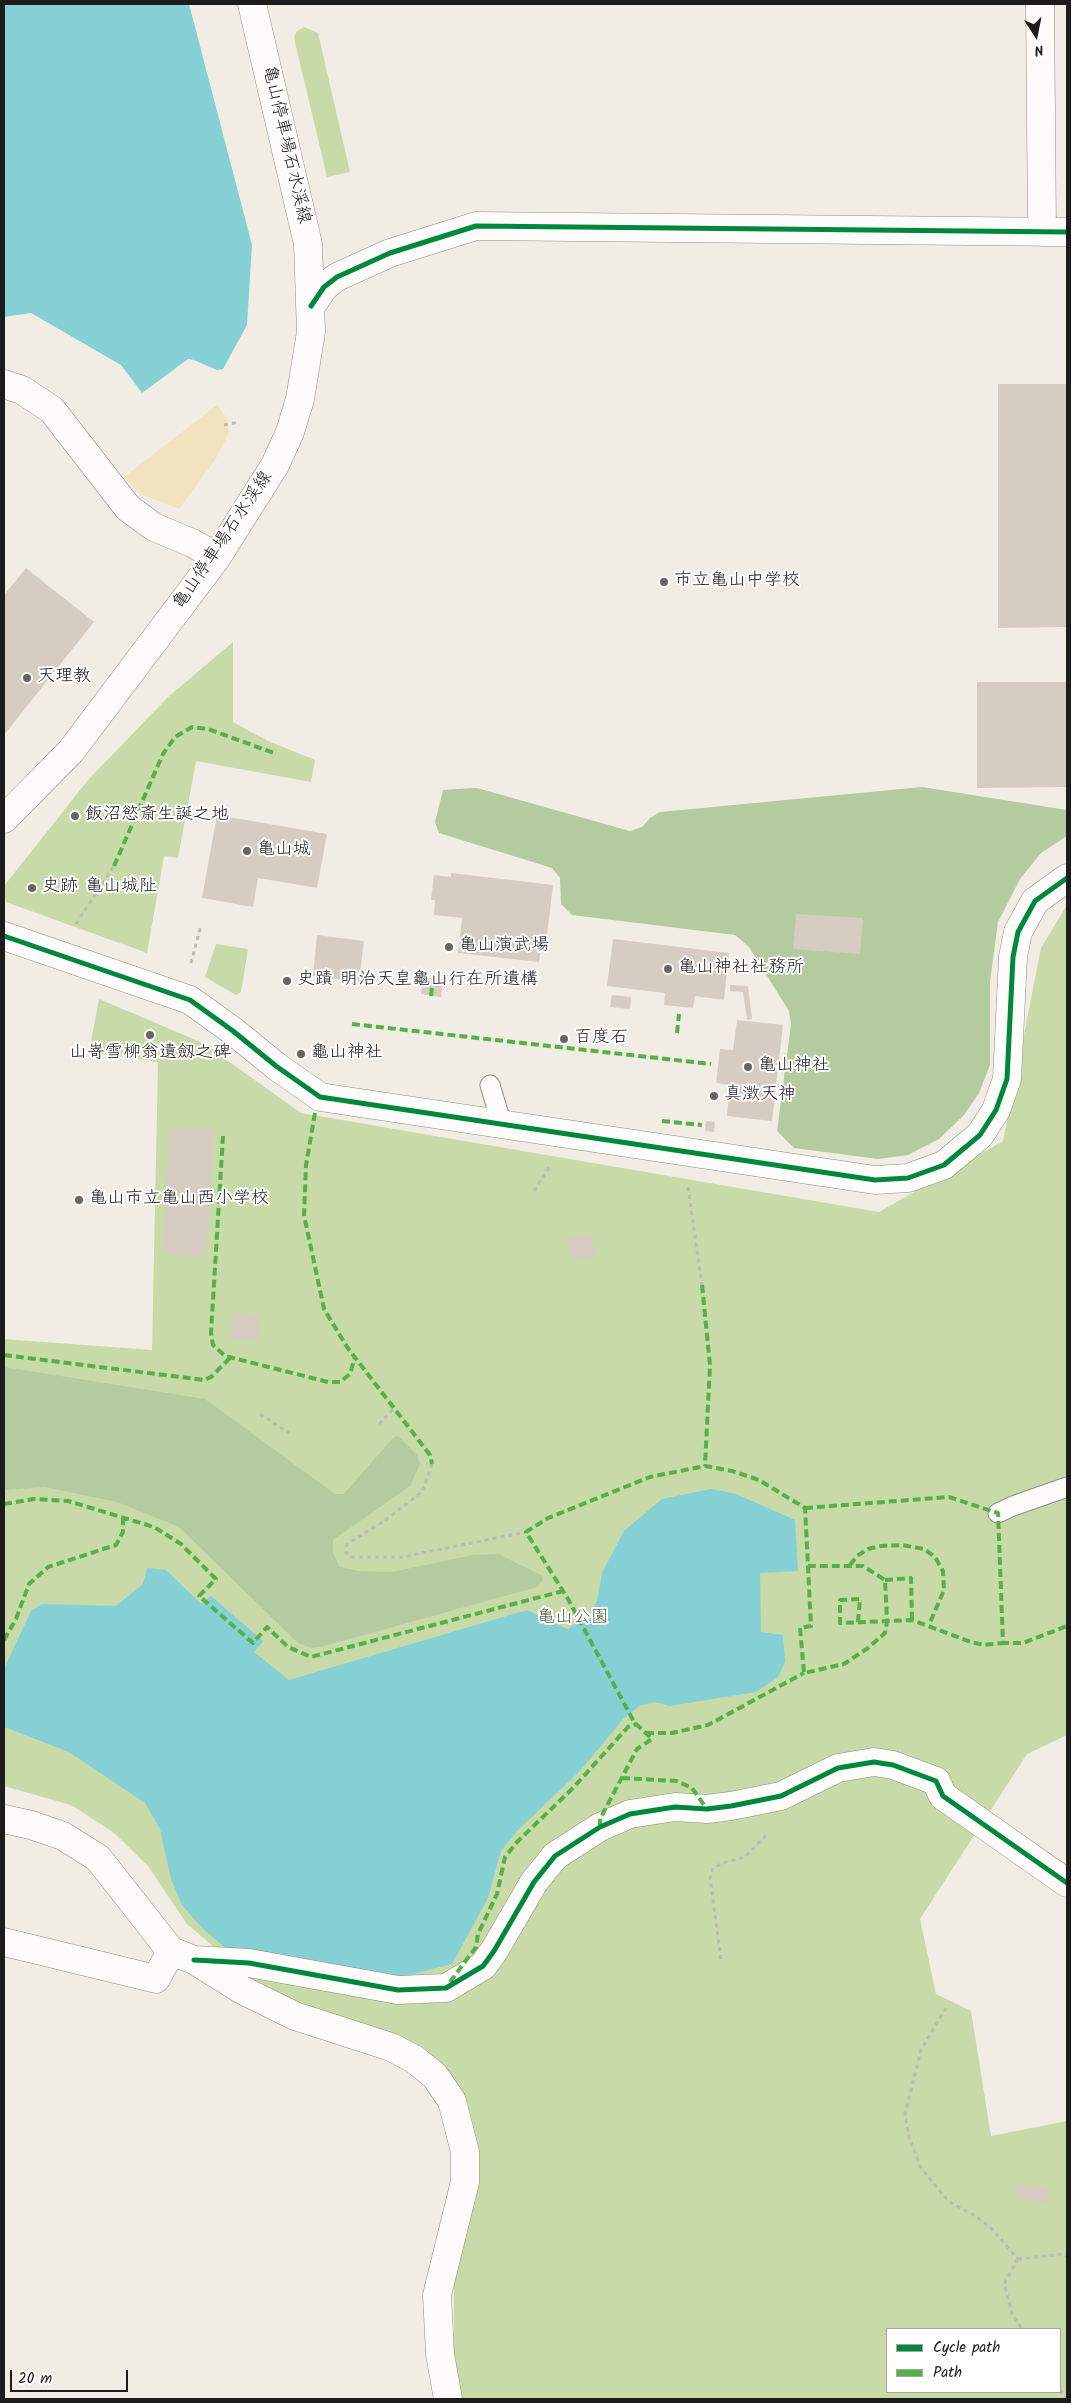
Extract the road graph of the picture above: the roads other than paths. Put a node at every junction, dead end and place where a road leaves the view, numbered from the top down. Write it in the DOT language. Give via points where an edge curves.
graph roads {
  1 [pos="252,4"];
  2 [pos="1040,4"];
  3 [pos="1055,232"];
  4 [pos="311,306"];
  5 [pos="4,384"];
  6 [pos="217,557"];
  7 [pos="4,819"];
  8 [pos="1067,878"];
  9 [pos="4,936"];
  10 [pos="490,1085"];
  11 [pos="502,1125"];
  12 [pos="1067,1487"];
  13 [pos="998,1514"];
  14 [pos="4,1819"];
  15 [pos="1067,1883"];
  16 [pos="4,1942"];
  17 [pos="182,1956"];
  18 [pos="448,2399"];
  1 -- 4 [label="street, 亀山停車場石水渓線" via="308,244"];
  2 -- 3 [label="street"];
  3 -- 4 [label="street" via="476,226 390,253 337,277 324,287"];
  4 -- 6 [label="street, 亀山停車場石水渓線" via="306,368 290,432 256,498"];
  5 -- 6 [label="street" via="22,390 52,410 128,508 154,527"];
  6 -- 7 [label="street, 亀山停車場石水渓線" via="71,751"];
  8 -- 11 [label="street" via="1035,901 1018,932 1013,957 1007,1079 996,1110 980,1135 944,1165 908,1178 875,1180"];
  9 -- 11 [label="street" via="190,1000 320,1097"];
  10 -- 11 [label="lane"];
  12 -- 13 [label="lane"];
  14 -- 17 [label="street" via="63,1836 98,1858"];
  15 -- 17 [label="street" via="943,1796 936,1781 893,1765 874,1762 838,1768 781,1796 707,1809 675,1807 630,1814 600,1827 555,1856 534,1882 483,1966 446,1988 398,1990 250,1963"];
  16 -- 17 [label="street" via="156,1979"];
  17 -- 18 [label="street" via="295,2016 414,2059 435,2076 452,2101 465,2152 465,2175 437,2295 440,2354"];
}
